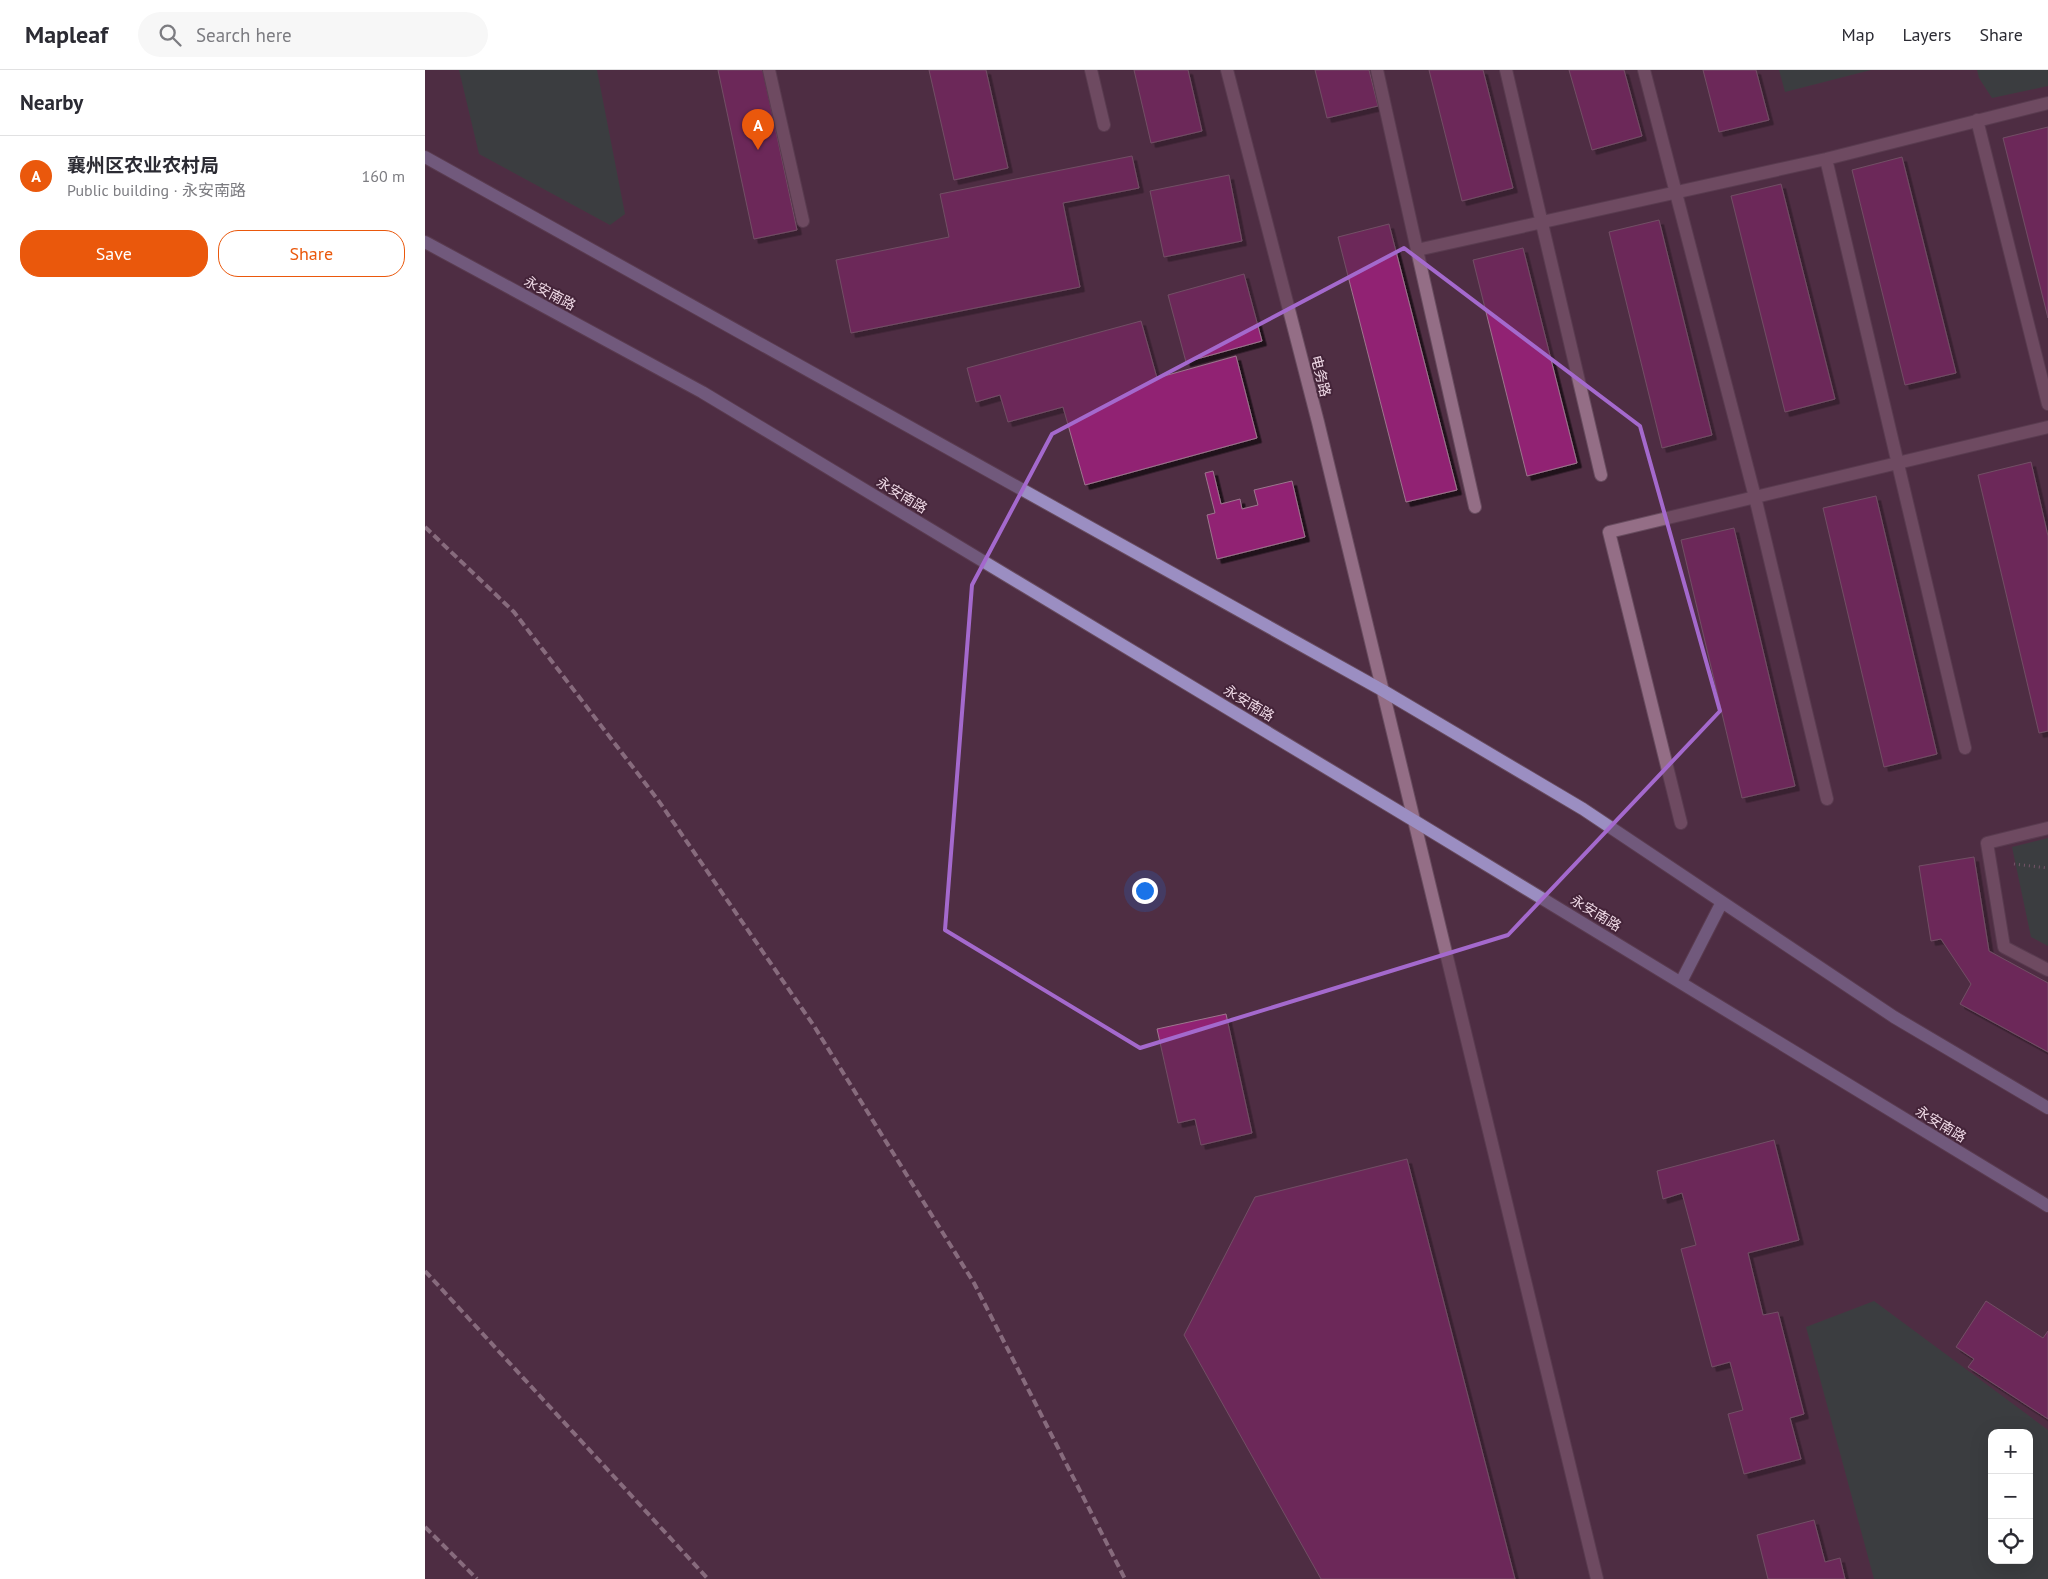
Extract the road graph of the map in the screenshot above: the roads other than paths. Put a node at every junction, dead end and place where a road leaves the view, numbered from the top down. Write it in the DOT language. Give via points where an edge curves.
graph roads {
  1 [pos="769,70"];
  2 [pos="1091,70"];
  3 [pos="1227,70"];
  4 [pos="1377,70"];
  5 [pos="1506,70"];
  6 [pos="1644,70"];
  7 [pos="2048,103"];
  8 [pos="1977,120"];
  9 [pos="1104,125"];
  10 [pos="425,158"];
  11 [pos="1826,159"];
  12 [pos="1675,192"];
  13 [pos="803,221"];
  14 [pos="1542,222"];
  15 [pos="425,242"];
  16 [pos="1417,250"];
  17 [pos="2048,404"];
  18 [pos="2048,427"];
  19 [pos="1896,463"];
  20 [pos="1601,475"];
  21 [pos="1755,497"];
  22 [pos="1475,506"];
  23 [pos="1382,690"];
  24 [pos="1965,748"];
  25 [pos="1827,799"];
  26 [pos="1413,820"];
  27 [pos="1681,823"];
  28 [pos="2048,828"];
  29 [pos="1721,902"];
  30 [pos="2048,970"];
  31 [pos="1681,982"];
  32 [pos="2048,1108"];
  33 [pos="2048,1206"];
  34 [pos="1597,1579"];
  1 -- 13 [label="street"];
  2 -- 9 [label="street"];
  3 -- 23 [label="street, 电务路" via="1318,422"];
  4 -- 16 [label="street"];
  5 -- 14 [label="street"];
  6 -- 12 [label="street"];
  7 -- 8 [label="street"];
  8 -- 11 [label="street"];
  8 -- 17 [label="street"];
  10 -- 23 [label="main road"];
  11 -- 12 [label="street"];
  11 -- 19 [label="street"];
  12 -- 14 [label="street"];
  12 -- 21 [label="street"];
  14 -- 16 [label="street"];
  14 -- 20 [label="street"];
  15 -- 26 [label="main road, 永安南路" via="702,392"];
  16 -- 22 [label="street"];
  18 -- 19 [label="street"];
  19 -- 21 [label="street"];
  19 -- 24 [label="street"];
  21 -- 25 [label="street"];
  21 -- 27 [label="street" via="1609,532"];
  23 -- 26 [label="street, 电务路"];
  23 -- 29 [label="main road" via="1583,810"];
  26 -- 31 [label="main road, 永安南路"];
  26 -- 34 [label="street, 电务路"];
  28 -- 30 [label="street" via="1987,843 2004,947"];
  29 -- 31 [label="main road"];
  29 -- 32 [label="main road" via="1893,1017"];
  31 -- 33 [label="main road, 永安南路"];
}
